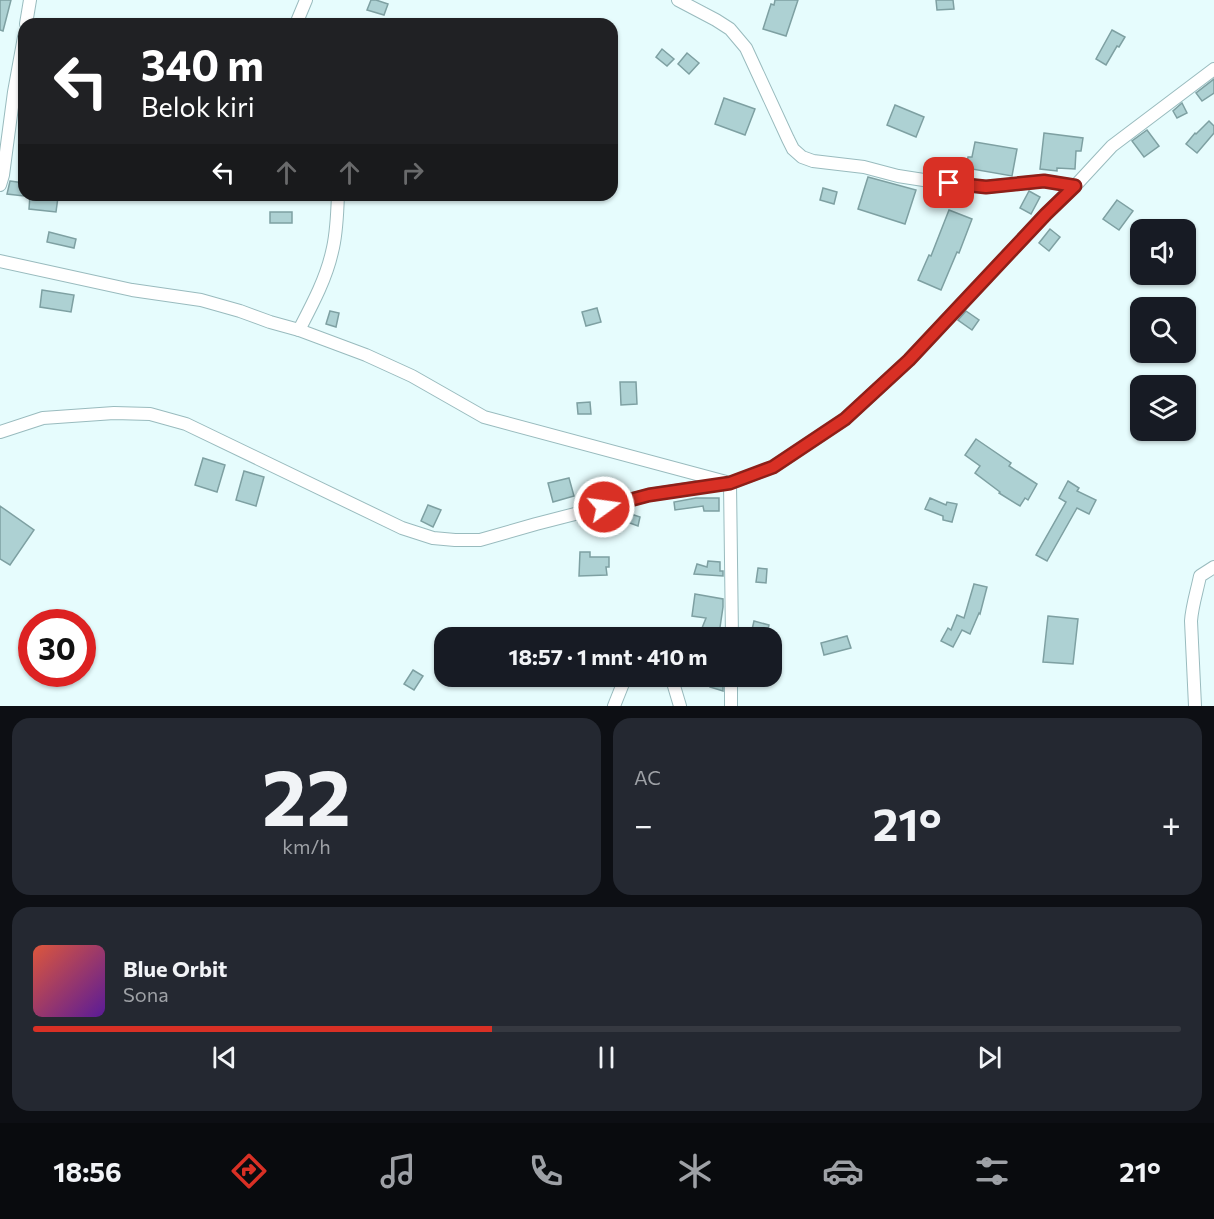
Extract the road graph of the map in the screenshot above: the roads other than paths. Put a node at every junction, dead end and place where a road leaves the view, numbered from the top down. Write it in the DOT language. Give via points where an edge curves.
graph roads {
  1 [pos="30,0"];
  2 [pos="306,0"];
  3 [pos="678,0"];
  4 [pos="27,18"];
  5 [pos="298,18"];
  6 [pos="1214,69"];
  7 [pos="18,70"];
  8 [pos="0,185"];
  9 [pos="1075,186"];
  10 [pos="338,201"];
  11 [pos="0,261"];
  12 [pos="299,330"];
  13 [pos="0,432"];
  14 [pos="730,483"];
  15 [pos="1214,567"];
  16 [pos="732,627"];
  17 [pos="622,687"];
  18 [pos="674,687"];
  19 [pos="730,687"];
  20 [pos="614,706"];
  21 [pos="680,706"];
  22 [pos="731,706"];
  23 [pos="1195,706"];
  1 -- 4 [label="street"];
  2 -- 5 [label="street"];
  3 -- 9 [label="street" via="730,28 746,48 793,149 802,157 930,182 986,187 1044,181"];
  6 -- 9 [label="street" via="1112,146"];
  7 -- 8 [label="street"];
  9 -- 14 [label="street" via="909,360 845,419 773,467"];
  10 -- 12 [label="street" via="332,252"];
  11 -- 12 [label="street" via="132,290 201,300"];
  12 -- 14 [label="street" via="412,376 484,417"];
  13 -- 14 [label="street" via="43,418 150,414 186,424 402,528 454,540 480,540 649,495"];
  14 -- 16 [label="street"];
  15 -- 23 [label="street" via="1200,576 1192,609"];
  17 -- 20 [label="street"];
  18 -- 21 [label="street"];
  19 -- 22 [label="street"];
}
